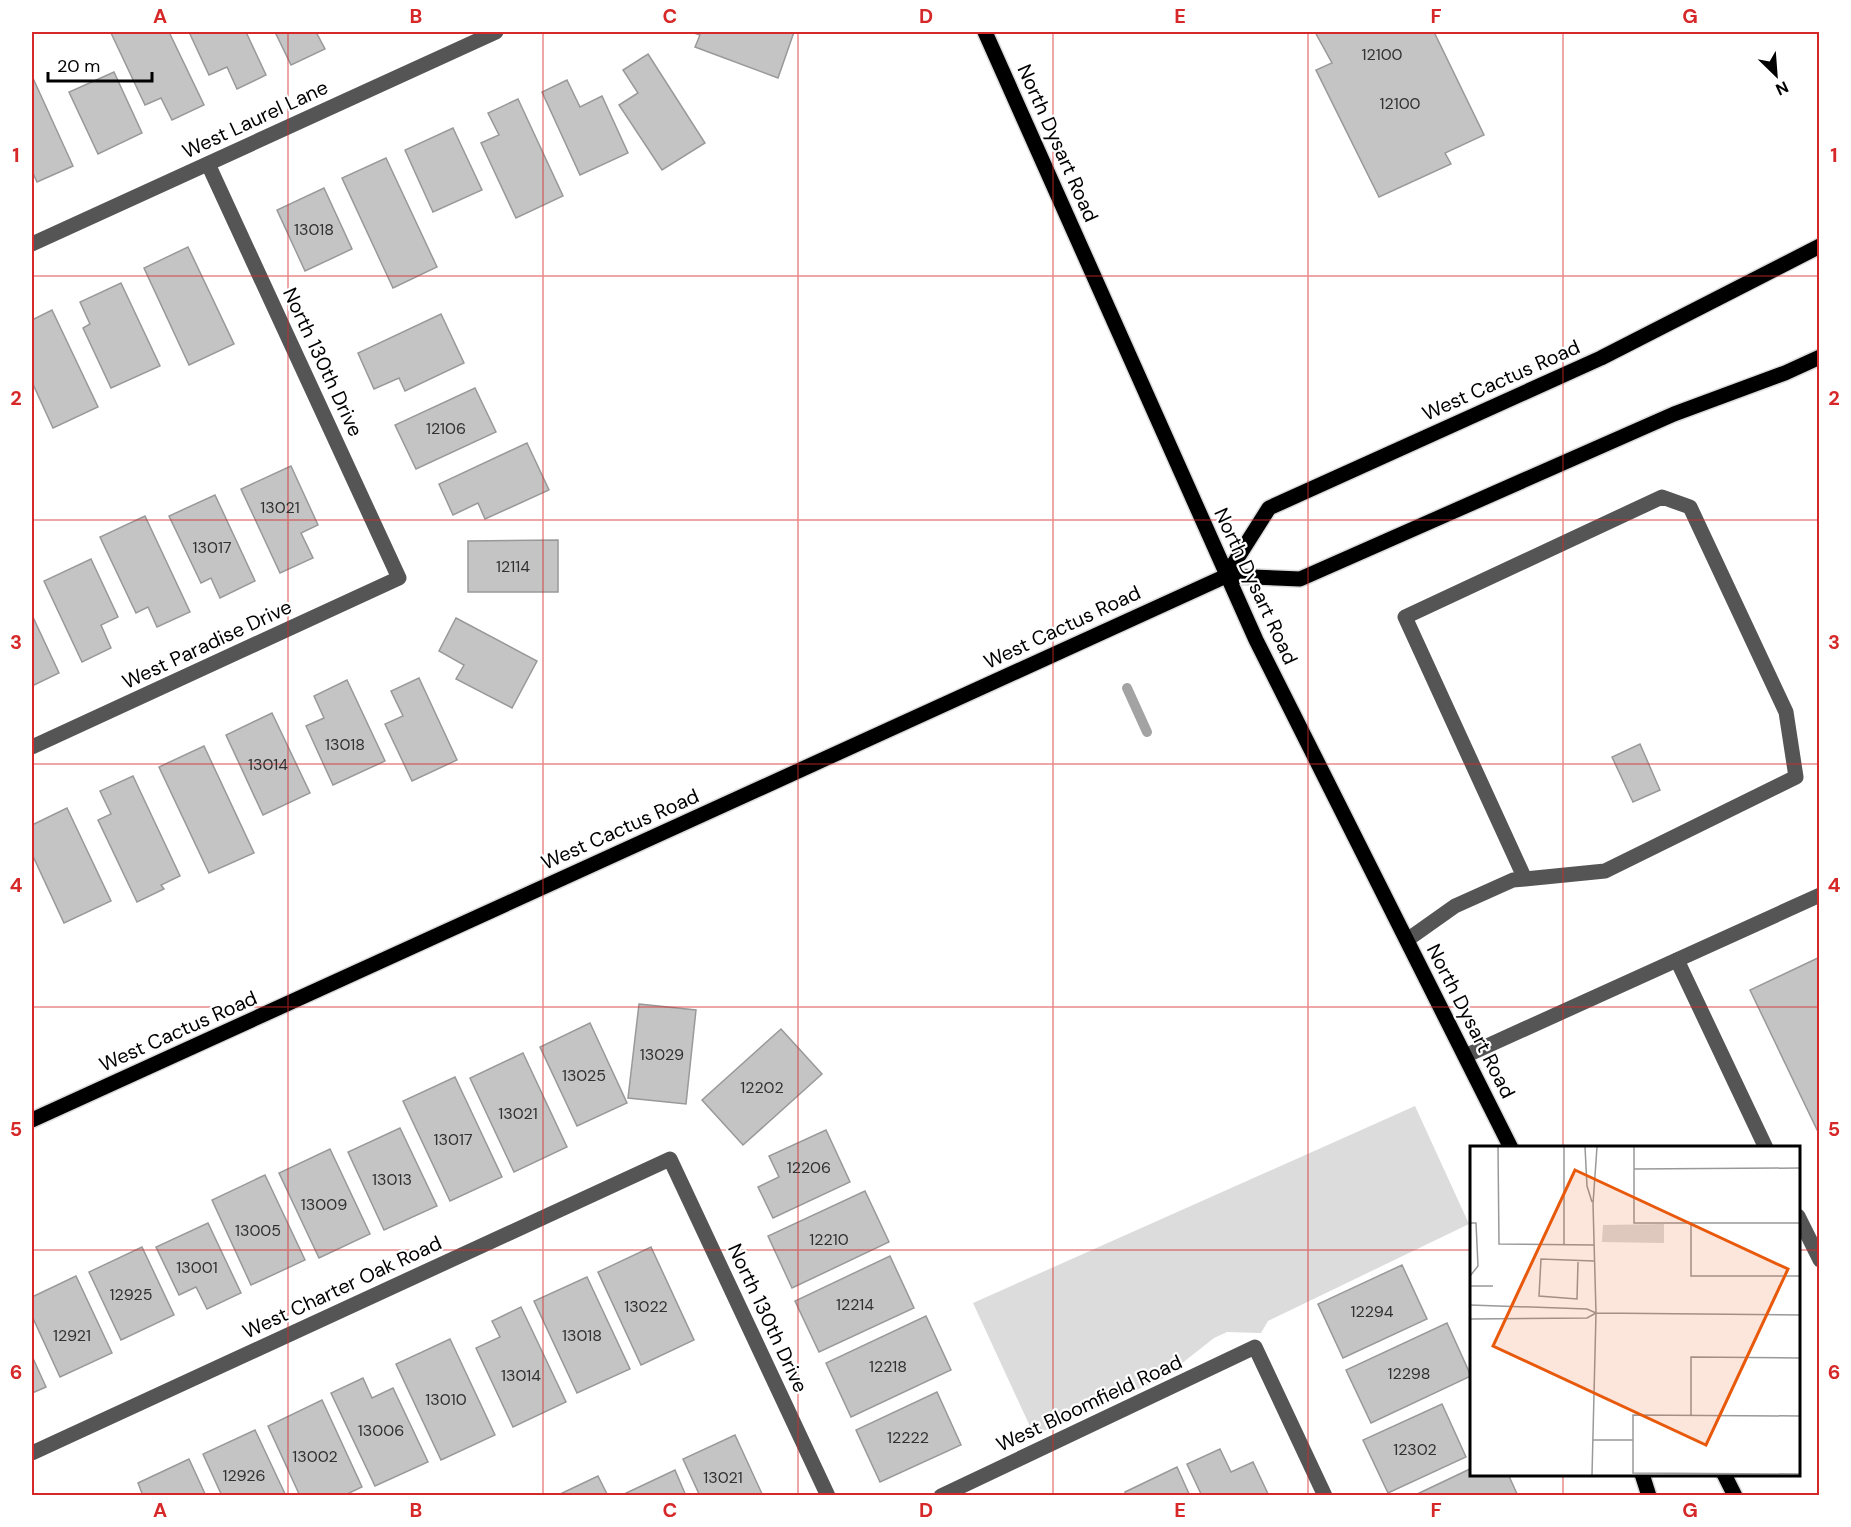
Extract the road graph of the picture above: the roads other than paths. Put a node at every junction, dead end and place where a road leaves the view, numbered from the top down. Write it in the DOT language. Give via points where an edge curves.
graph roads {
  1 [pos="496,32"];
  2 [pos="985,32"];
  3 [pos="208,164"];
  4 [pos="32,244"];
  5 [pos="1820,246"];
  6 [pos="1820,357"];
  7 [pos="1226,576"];
  8 [pos="399,578"];
  9 [pos="32,747"];
  10 [pos="1525,879"];
  11 [pos="1820,895"];
  12 [pos="1407,940"];
  13 [pos="1677,960"];
  14 [pos="1465,1056"];
  15 [pos="32,1120"];
  16 [pos="1510,1146"];
  17 [pos="1765,1146"];
  18 [pos="670,1159"];
  19 [pos="1800,1220"];
  20 [pos="1820,1260"];
  21 [pos="32,1454"];
  22 [pos="1643,1476"];
  23 [pos="1725,1476"];
  24 [pos="828,1496"];
  25 [pos="942,1496"];
  26 [pos="1325,1496"];
  27 [pos="1648,1496"];
  28 [pos="1735,1496"];
  1 -- 3 [label="street, West Laurel Lane"];
  2 -- 7 [label="main road, North Dysart Road"];
  3 -- 4 [label="street, West Laurel Lane"];
  3 -- 8 [label="street, North 130th Drive"];
  5 -- 7 [label="main road, West Cactus Road" via="1601,358 1269,508"];
  6 -- 7 [label="main road, West Cactus Road" via="1674,414 1300,579"];
  7 -- 12 [label="main road, North Dysart Road"];
  7 -- 15 [label="main road, West Cactus Road"];
  8 -- 9 [label="street, West Paradise Drive"];
  10 -- 10 [label="street" via="1405,617 1662,497 1690,507 1786,712 1796,777 1605,871"];
  10 -- 12 [label="street" via="1513,880 1455,906"];
  11 -- 13 [label="street"];
  12 -- 14 [label="main road, North Dysart Road"];
  13 -- 14 [label="street"];
  13 -- 17 [label="street"];
  14 -- 16 [label="main road, North Dysart Road"];
  18 -- 21 [label="street, West Charter Oak Road"];
  18 -- 24 [label="street, North 130th Drive"];
  19 -- 20 [label="street"];
  22 -- 27 [label="main road"];
  23 -- 28 [label="main road"];
  25 -- 26 [label="street, West Bloomfield Road" via="1255,1347"];
}
